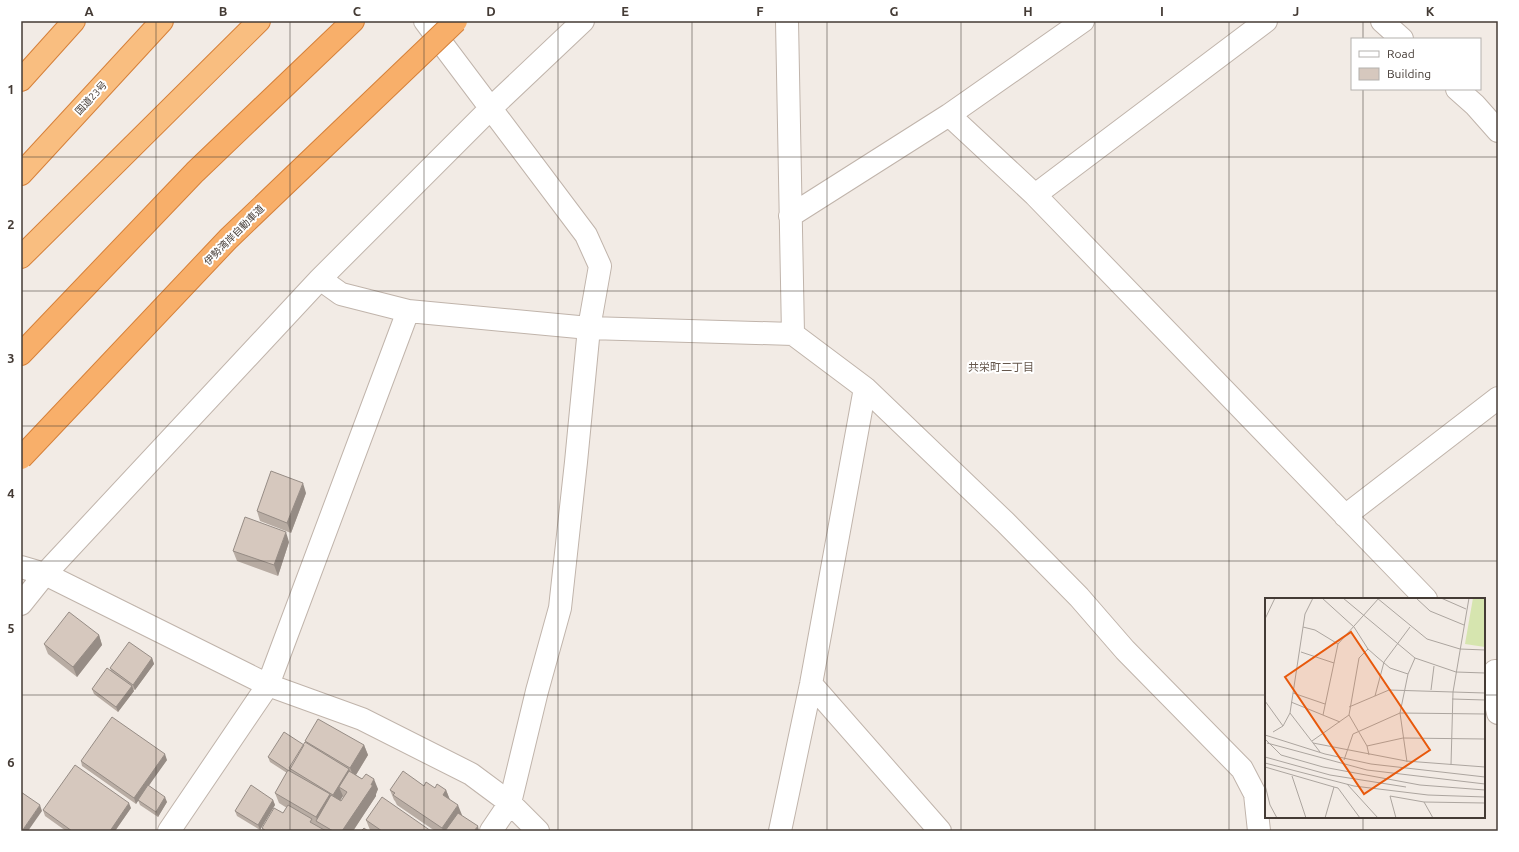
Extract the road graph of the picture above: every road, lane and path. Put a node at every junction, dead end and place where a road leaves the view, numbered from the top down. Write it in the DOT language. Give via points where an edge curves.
graph roads {
  1 [pos="74,21"];
  2 [pos="162,21"];
  3 [pos="259,21"];
  4 [pos="353,21"];
  5 [pos="425,21"];
  6 [pos="456,21"];
  7 [pos="583,21"];
  8 [pos="788,21"];
  9 [pos="1083,21"];
  10 [pos="1266,21"];
  11 [pos="1382,21"];
  12 [pos="1401,38"];
  13 [pos="21,80"];
  14 [pos="1458,90"];
  15 [pos="491,108"];
  16 [pos="949,115"];
  17 [pos="1498,131"];
  18 [pos="21,174"];
  19 [pos="1036,196"];
  20 [pos="790,216"];
  21 [pos="21,257"];
  22 [pos="320,279"];
  23 [pos="408,311"];
  24 [pos="589,328"];
  25 [pos="793,334"];
  26 [pos="21,354"];
  27 [pos="865,388"];
  28 [pos="1498,398"];
  29 [pos="21,458"];
  30 [pos="1345,516"];
  31 [pos="21,567"];
  32 [pos="46,574"];
  33 [pos="1425,598"];
  34 [pos="21,604"];
  35 [pos="1492,667"];
  36 [pos="812,684"];
  37 [pos="268,685"];
  38 [pos="1498,712"];
  39 [pos="510,803"];
  40 [pos="169,831"];
  41 [pos="491,831"];
  42 [pos="538,831"];
  43 [pos="780,831"];
  44 [pos="940,831"];
  45 [pos="1259,831"];
  1 -- 13 [label="highway"];
  2 -- 18 [label="highway, 国道23号"];
  3 -- 21 [label="highway"];
  4 -- 26 [label="highway" via="195,172"];
  5 -- 15 [label="street"];
  6 -- 29 [label="highway, 伊勢湾岸自動車道, bridge" via="228,239"];
  7 -- 15 [label="street"];
  8 -- 20 [label="street"];
  9 -- 16 [label="street"];
  10 -- 19 [label="street"];
  11 -- 12 [label="street"];
  14 -- 17 [label="street"];
  15 -- 22 [label="street"];
  15 -- 24 [label="street" via="586,235 600,266"];
  16 -- 19 [label="street"];
  16 -- 20 [label="street"];
  19 -- 30 [label="street"];
  20 -- 25 [label="street"];
  22 -- 23 [label="street" via="341,294"];
  22 -- 32 [label="street"];
  23 -- 24 [label="street"];
  23 -- 37 [label="street"];
  24 -- 25 [label="street"];
  24 -- 39 [label="street" via="560,608"];
  25 -- 27 [label="street"];
  27 -- 36 [label="street"];
  27 -- 45 [label="street" via="1016,533 1125,650 1242,769 1255,794"];
  28 -- 30 [label="street"];
  30 -- 33 [label="street"];
  31 -- 32 [label="street"];
  32 -- 34 [label="street"];
  32 -- 37 [label="street"];
  35 -- 38 [label="street" via="1493,691"];
  36 -- 43 [label="street"];
  36 -- 44 [label="street"];
  37 -- 39 [label="street" via="362,719 471,774"];
  37 -- 40 [label="street"];
  39 -- 41 [label="street"];
  39 -- 42 [label="street"];
}
